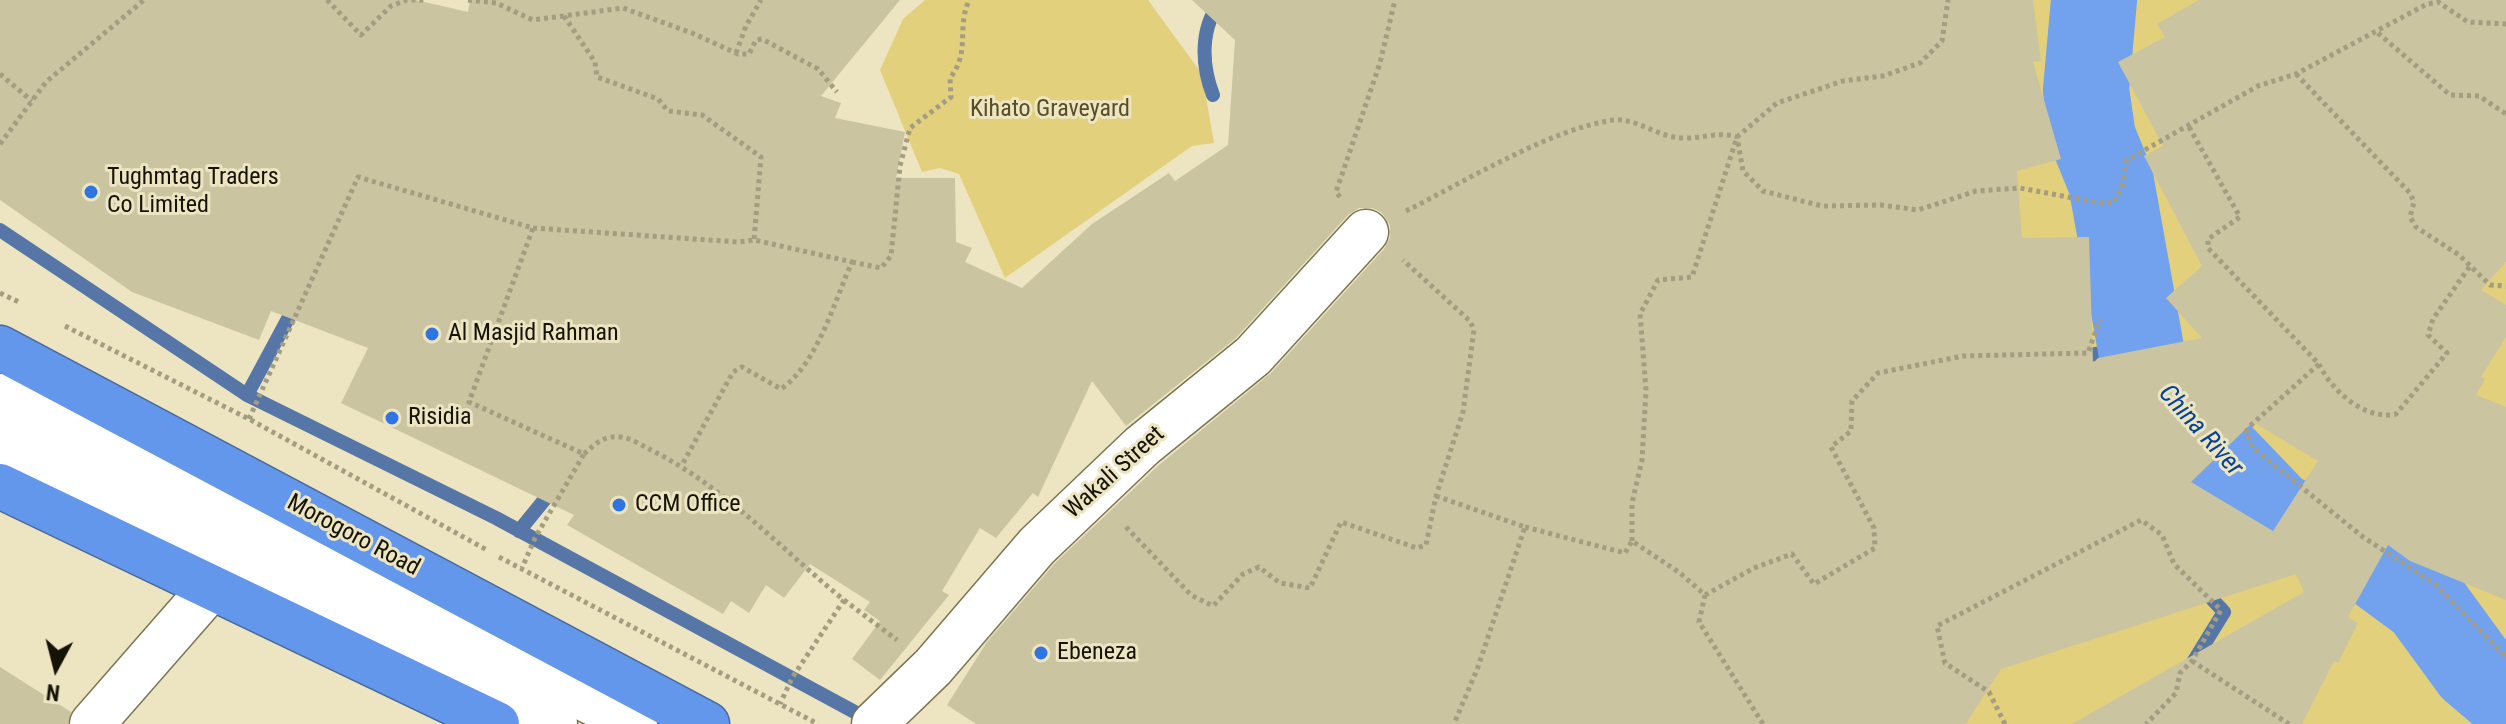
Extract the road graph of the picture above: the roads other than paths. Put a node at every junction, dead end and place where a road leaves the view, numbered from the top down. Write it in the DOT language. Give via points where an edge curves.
graph roads {
  1 [pos="1366,232"];
  2 [pos="0,348"];
  3 [pos="0,396"];
  4 [pos="0,441"];
  5 [pos="0,486"];
  6 [pos="210,589"];
  7 [pos="438,711"];
  8 [pos="92,724"];
  9 [pos="497,724"];
  10 [pos="555,724"];
  11 [pos="635,724"];
  12 [pos="707,724"];
  13 [pos="874,724"];
  1 -- 13 [label="street, Wakali Street" via="1253,356 1091,492 933,667"];
  2 -- 12 [label="highway, Morogoro Road"];
  3 -- 11 [label="street, Morogoro Road"];
  4 -- 10 [label="street"];
  5 -- 6 [label="highway"];
  6 -- 7 [label="highway"];
  6 -- 8 [label="street"];
  7 -- 9 [label="highway"];
}
